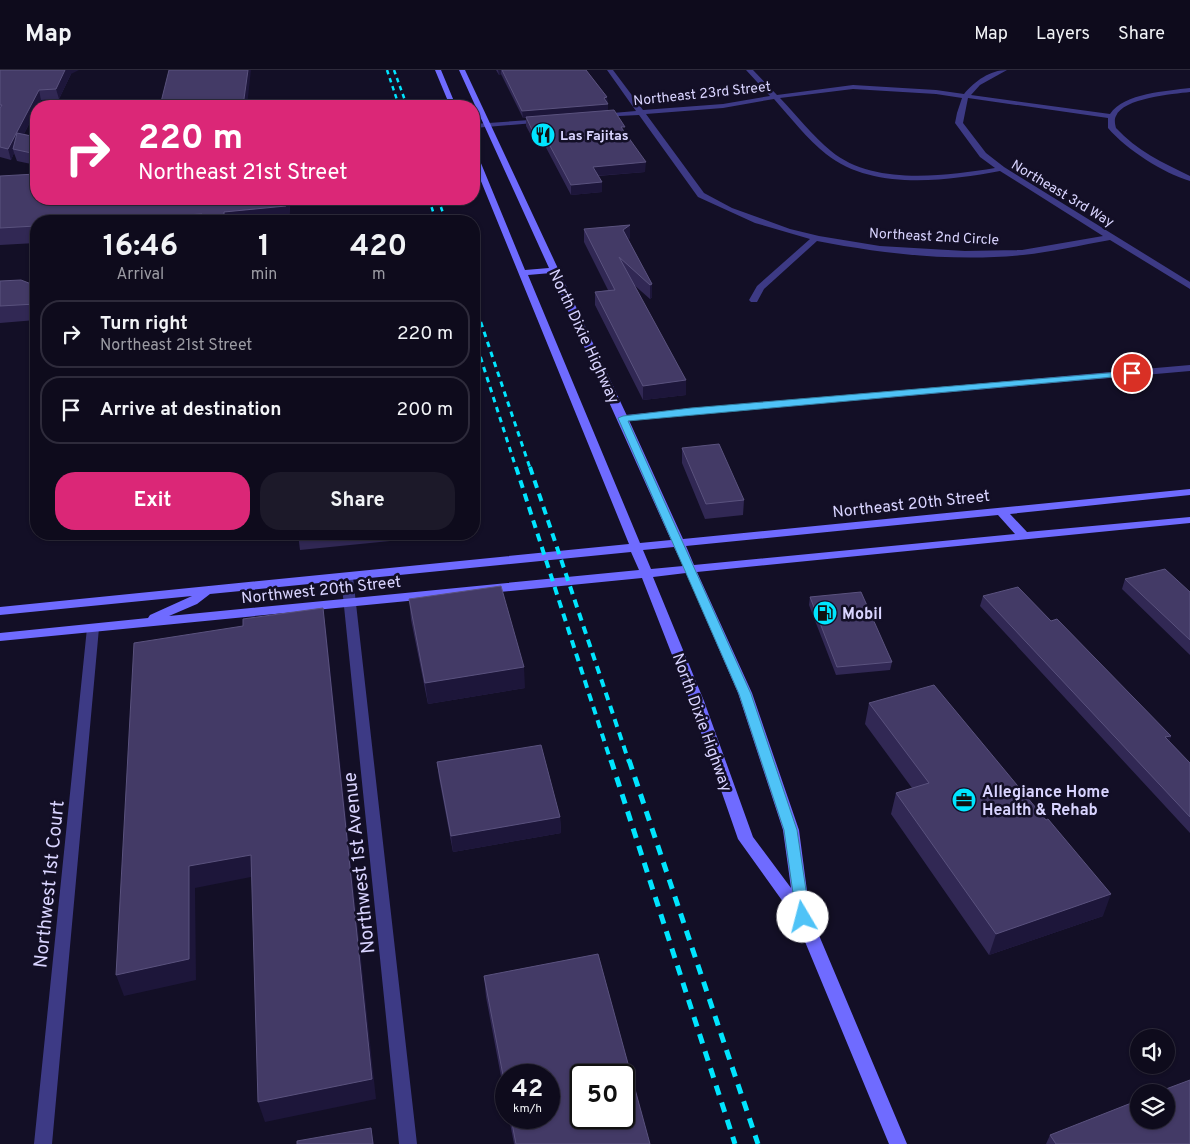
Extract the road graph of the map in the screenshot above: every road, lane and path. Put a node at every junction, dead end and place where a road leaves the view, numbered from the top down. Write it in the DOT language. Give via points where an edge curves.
graph roads {
  1 [pos="438,70"];
  2 [pos="462,70"];
  3 [pos="610,70"];
  4 [pos="749,70"];
  5 [pos="1004,70"];
  6 [pos="1190,90"];
  7 [pos="1177,92"];
  8 [pos="965,96"];
  9 [pos="776,98"];
  10 [pos="1190,98"];
  11 [pos="450,100"];
  12 [pos="476,100"];
  13 [pos="480,110"];
  14 [pos="641,113"];
  15 [pos="1112,116"];
  16 [pos="594,117"];
  17 [pos="547,120"];
  18 [pos="487,125"];
  19 [pos="480,126"];
  20 [pos="1000,169"];
  21 [pos="480,171"];
  22 [pos="1190,179"];
  23 [pos="1111,237"];
  24 [pos="816,238"];
  25 [pos="554,270"];
  26 [pos="522,273"];
  27 [pos="1190,286"];
  28 [pos="754,300"];
  29 [pos="1190,368"];
  30 [pos="623,418"];
  31 [pos="1190,492"];
  32 [pos="1002,511"];
  33 [pos="1190,520"];
  34 [pos="1024,536"];
  35 [pos="679,543"];
  36 [pos="636,548"];
  37 [pos="690,568"];
  38 [pos="646,572"];
  39 [pos="347,577"];
  40 [pos="206,591"];
  41 [pos="350,603"];
  42 [pos="0,611"];
  43 [pos="140,623"];
  44 [pos="93,628"];
  45 [pos="0,637"];
  46 [pos="803,917"];
  47 [pos="43,1144"];
  48 [pos="408,1144"];
  49 [pos="898,1144"];
  1 -- 11 [label="main road"];
  2 -- 12 [label="main road, North Dixie Highway"];
  3 -- 14 [label="street, Northeast 2nd Circle"];
  4 -- 9 [label="street"];
  5 -- 8 [label="street" via="975,85"];
  6 -- 7 [label="street"];
  7 -- 10 [label="street"];
  7 -- 15 [label="street" via="1127,103"];
  8 -- 9 [label="street, Northeast 23rd Street" via="853,87"];
  8 -- 15 [label="street, Northeast 23rd Street"];
  8 -- 20 [label="street, Northeast 3rd Way" via="959,123 983,155"];
  9 -- 14 [label="street, Northeast 23rd Street"];
  9 -- 20 [label="street" via="829,153 858,168 893,176 925,178"];
  13 -- 18 [label="main road, North Dixie Highway"];
  14 -- 16 [label="street, Northeast 23rd Street"];
  14 -- 24 [label="street, Northeast 2nd Circle" via="701,195 746,217"];
  15 -- 22 [label="street" via="1112,128 1121,139"];
  17 -- 18 [label="street"];
  18 -- 19 [label="street"];
  18 -- 25 [label="main road, North Dixie Highway"];
  20 -- 23 [label="street, Northeast 3rd Way"];
  21 -- 26 [label="main road, North Dixie Highway"];
  23 -- 24 [label="street, Northeast 2nd Circle" via="999,254 882,249"];
  23 -- 27 [label="street, Northeast 3rd Way"];
  24 -- 28 [label="street" via="760,288"];
  25 -- 26 [label="main road"];
  25 -- 30 [label="main road, North Dixie Highway"];
  26 -- 36 [label="main road, North Dixie Highway"];
  29 -- 30 [label="street"];
  30 -- 35 [label="main road, North Dixie Highway"];
  31 -- 32 [label="main road, Northeast 20th Street"];
  32 -- 34 [label="main road"];
  32 -- 35 [label="main road, Northeast 20th Street"];
  33 -- 34 [label="main road"];
  34 -- 37 [label="main road"];
  35 -- 36 [label="main road, Northeast 20th Street"];
  35 -- 37 [label="main road, North Dixie Highway"];
  36 -- 38 [label="main road, North Dixie Highway"];
  36 -- 39 [label="main road, Northwest 20th Street"];
  37 -- 38 [label="main road"];
  37 -- 46 [label="main road, North Dixie Highway" via="745,694 790,830"];
  38 -- 41 [label="main road, Northwest 20th Street"];
  38 -- 46 [label="main road, North Dixie Highway" via="746,839"];
  39 -- 40 [label="main road, Northwest 20th Street"];
  39 -- 41 [label="street, Northwest 1st Avenue"];
  40 -- 42 [label="main road, Northwest 20th Street"];
  40 -- 43 [label="main road" via="193,601"];
  41 -- 43 [label="main road, Northwest 20th Street"];
  41 -- 48 [label="street, Northwest 1st Avenue"];
  43 -- 44 [label="main road, Northwest 20th Street"];
  44 -- 45 [label="main road, Northwest 20th Street"];
  44 -- 47 [label="street, Northwest 1st Court"];
  46 -- 49 [label="main road, North Dixie Highway"];
}
